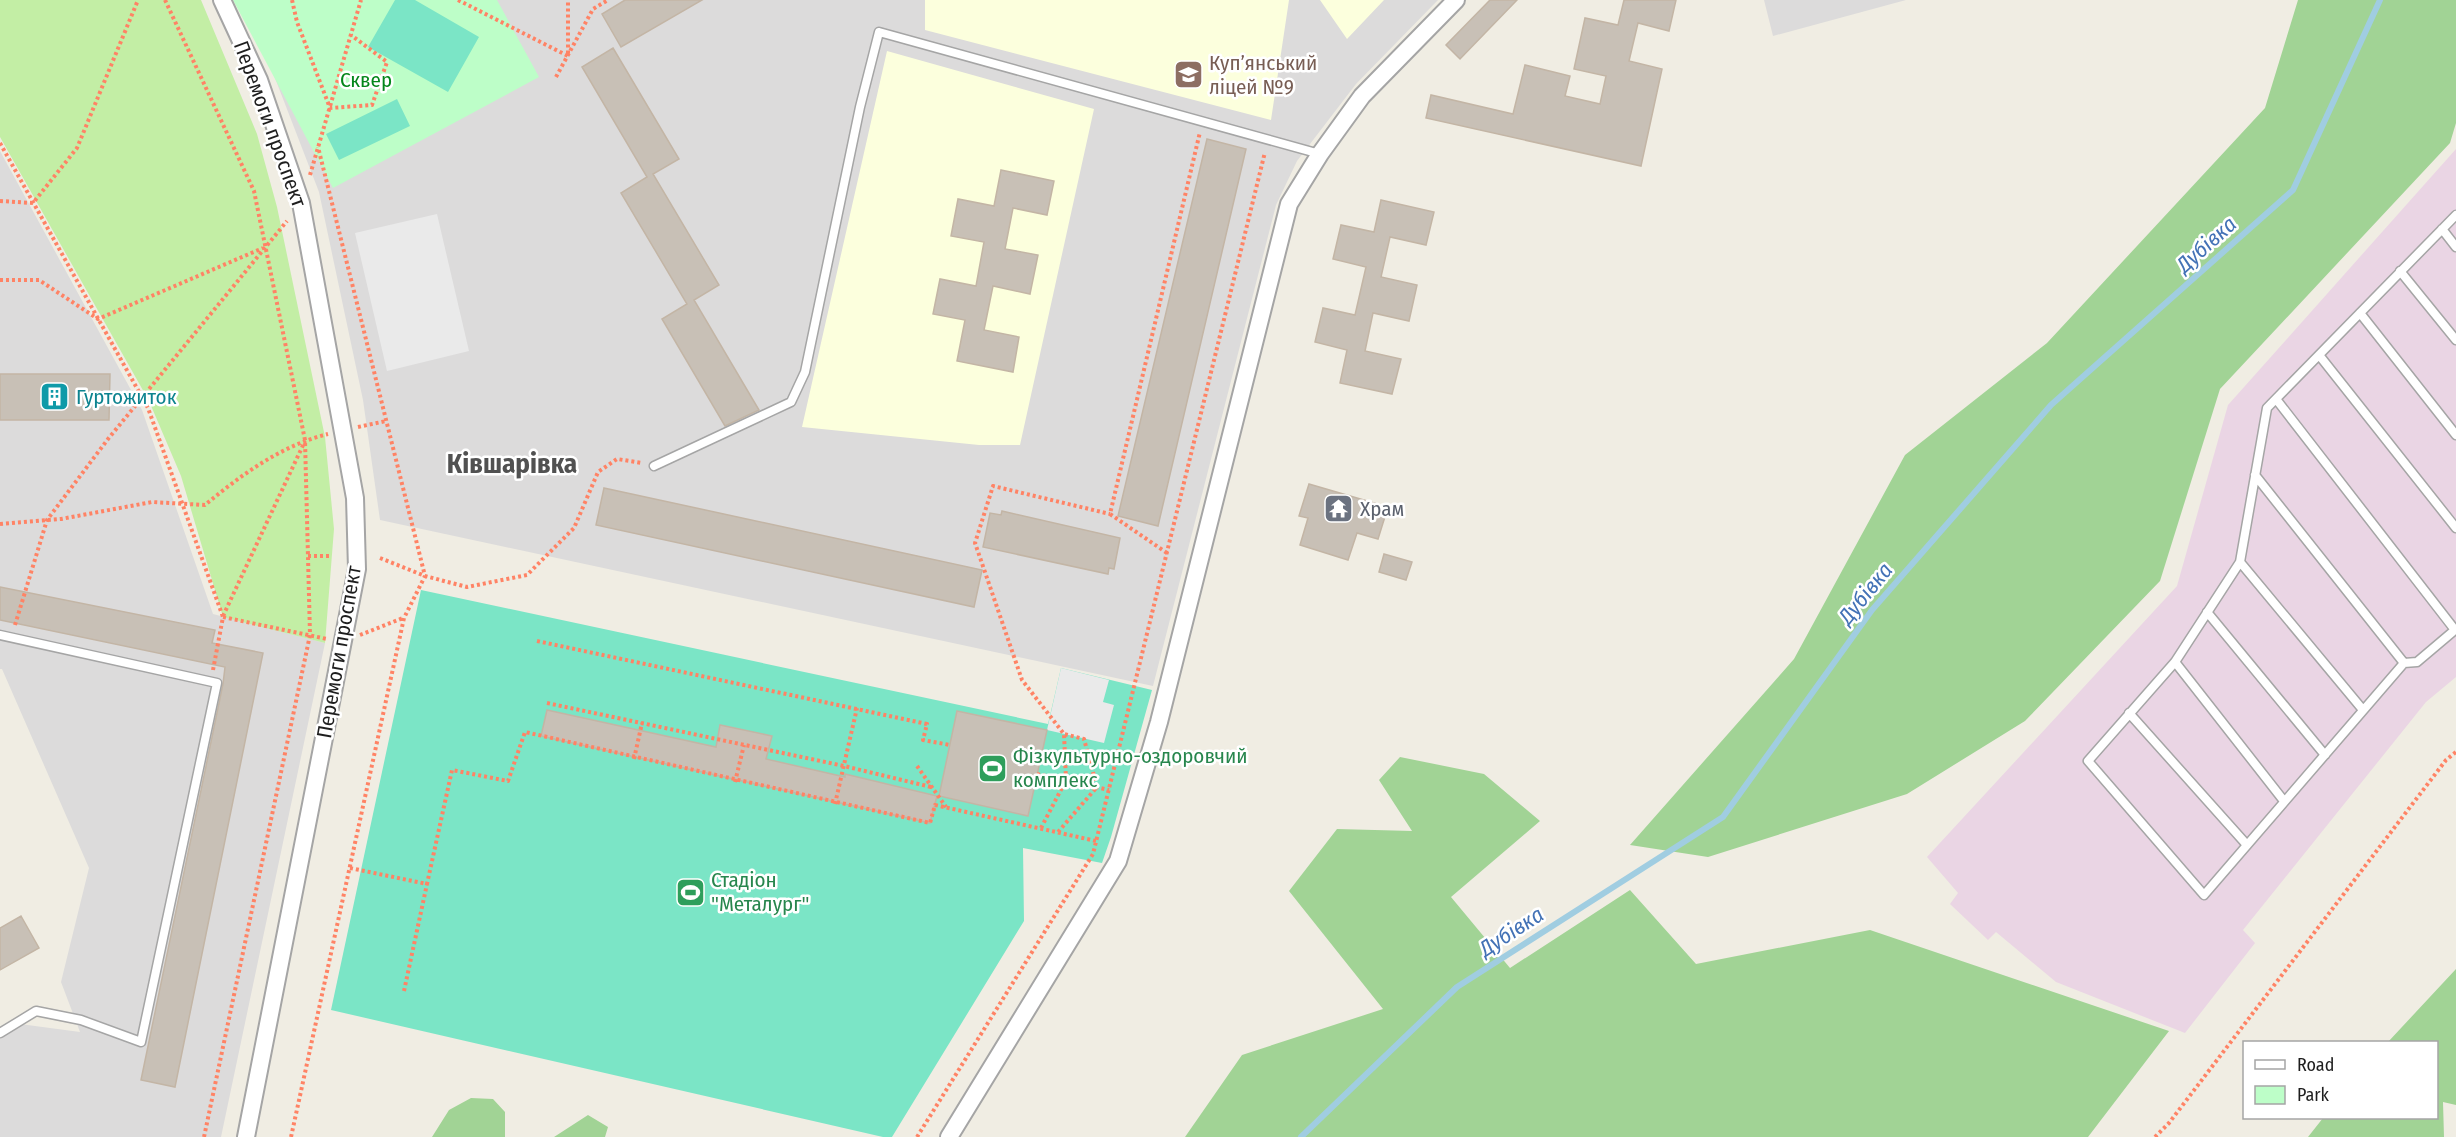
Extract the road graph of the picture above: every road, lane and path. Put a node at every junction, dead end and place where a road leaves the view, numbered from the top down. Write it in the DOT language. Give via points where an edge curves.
graph roads {
  1 [pos="138,0"];
  2 [pos="165,0"];
  3 [pos="222,0"];
  4 [pos="292,0"];
  5 [pos="361,0"];
  6 [pos="458,0"];
  7 [pos="568,0"];
  8 [pos="608,0"];
  9 [pos="1456,0"];
  10 [pos="351,34"];
  11 [pos="568,56"];
  12 [pos="556,77"];
  13 [pos="330,108"];
  14 [pos="1203,121"];
  15 [pos="1268,139"];
  16 [pos="0,143"];
  17 [pos="1320,154"];
  18 [pos="0,201"];
  19 [pos="33,203"];
  20 [pos="302,204"];
  21 [pos="2456,215"];
  22 [pos="2442,229"];
  23 [pos="266,246"];
  24 [pos="2456,247"];
  25 [pos="2400,271"];
  26 [pos="0,280"];
  27 [pos="2360,313"];
  28 [pos="98,319"];
  29 [pos="2456,340"];
  30 [pos="2319,355"];
  31 [pos="142,398"];
  32 [pos="2276,399"];
  33 [pos="386,421"];
  34 [pos="338,432"];
  35 [pos="2456,435"];
  36 [pos="305,440"];
  37 [pos="654,466"];
  38 [pos="2255,476"];
  39 [pos="182,504"];
  40 [pos="1110,514"];
  41 [pos="47,520"];
  42 [pos="0,524"];
  43 [pos="2456,528"];
  44 [pos="1167,553"];
  45 [pos="308,556"];
  46 [pos="332,556"];
  47 [pos="380,558"];
  48 [pos="2240,562"];
  49 [pos="2207,612"];
  50 [pos="223,617"];
  51 [pos="404,618"];
  52 [pos="2455,630"];
  53 [pos="0,635"];
  54 [pos="310,635"];
  55 [pos="11,638"];
  56 [pos="537,641"];
  57 [pos="343,642"];
  58 [pos="2175,662"];
  59 [pos="2404,663"];
  60 [pos="210,682"];
  61 [pos="547,703"];
  62 [pos="857,708"];
  63 [pos="2363,710"];
  64 [pos="2129,713"];
  65 [pos="642,723"];
  66 [pos="1064,734"];
  67 [pos="744,745"];
  68 [pos="950,745"];
  69 [pos="2456,752"];
  70 [pos="2325,755"];
  71 [pos="634,758"];
  72 [pos="844,766"];
  73 [pos="917,766"];
  74 [pos="1037,774"];
  75 [pos="736,780"];
  76 [pos="1066,780"];
  77 [pos="931,787"];
  78 [pos="1097,788"];
  79 [pos="1109,790"];
  80 [pos="2284,801"];
  81 [pos="835,802"];
  82 [pos="946,807"];
  83 [pos="1041,828"];
  84 [pos="1058,832"];
  85 [pos="1096,841"];
  86 [pos="2247,845"];
  87 [pos="350,868"];
  88 [pos="427,884"];
  89 [pos="404,991"];
  90 [pos="0,1033"];
  91 [pos="204,1137"];
  92 [pos="246,1137"];
  93 [pos="917,1137"];
  94 [pos="949,1137"];
  95 [pos="2155,1137"];
  1 -- 19 [label="path" via="77,148"];
  2 -- 23 [label="path" via="254,190"];
  3 -- 20 [label="street, Перемоги проспект" via="259,80"];
  4 -- 13 [label="path"];
  5 -- 10 [label="path"];
  6 -- 11 [label="path"];
  7 -- 11 [label="path"];
  8 -- 11 [label="path" via="593,9"];
  9 -- 17 [label="street" via="1362,96"];
  10 -- 13 [label="path"];
  10 -- 13 [label="path" via="387,62 372,105"];
  11 -- 12 [label="path"];
  13 -- 20 [label="path"];
  14 -- 15 [label="lane"];
  14 -- 37 [label="lane" via="879,32 805,372 791,402"];
  14 -- 40 [label="path"];
  15 -- 17 [label="lane"];
  15 -- 44 [label="path"];
  16 -- 19 [label="path"];
  17 -- 94 [label="street" via="1289,204 1159,722 1118,861"];
  18 -- 19 [label="path"];
  19 -- 28 [label="path"];
  20 -- 23 [label="path"];
  20 -- 34 [label="street, Перемоги проспект"];
  21 -- 22 [label="lane"];
  22 -- 24 [label="lane"];
  22 -- 25 [label="lane"];
  23 -- 28 [label="path"];
  23 -- 31 [label="path"];
  23 -- 36 [label="path"];
  25 -- 27 [label="lane"];
  25 -- 29 [label="lane"];
  26 -- 28 [label="path" via="39,280"];
  27 -- 30 [label="lane"];
  27 -- 35 [label="lane"];
  28 -- 31 [label="path"];
  30 -- 32 [label="lane"];
  30 -- 43 [label="lane"];
  31 -- 39 [label="path"];
  31 -- 41 [label="path"];
  32 -- 38 [label="lane" via="2267,408"];
  32 -- 52 [label="lane"];
  33 -- 34 [label="path"];
  34 -- 36 [label="path"];
  34 -- 57 [label="street, Перемоги проспект" via="355,498 357,569"];
  36 -- 39 [label="path" via="237,478 205,505"];
  36 -- 45 [label="path"];
  36 -- 50 [label="path"];
  37 -- 47 [label="path" via="617,459 598,472 574,528 527,575 467,587"];
  38 -- 48 [label="lane"];
  38 -- 59 [label="lane"];
  39 -- 41 [label="path" via="152,502"];
  39 -- 50 [label="path"];
  40 -- 44 [label="path"];
  40 -- 66 [label="path" via="993,486 975,543 1022,680"];
  41 -- 42 [label="path"];
  41 -- 55 [label="path"];
  44 -- 79 [label="path"];
  45 -- 46 [label="path"];
  45 -- 54 [label="path"];
  48 -- 49 [label="lane"];
  48 -- 63 [label="lane"];
  49 -- 58 [label="lane"];
  49 -- 70 [label="lane"];
  50 -- 54 [label="path"];
  50 -- 60 [label="path"];
  51 -- 57 [label="path"];
  52 -- 59 [label="lane" via="2417,662"];
  53 -- 55 [label="lane"];
  54 -- 57 [label="path"];
  54 -- 91 [label="path"];
  55 -- 60 [label="lane"];
  56 -- 62 [label="path"];
  57 -- 92 [label="street, Перемоги проспект"];
  58 -- 64 [label="lane"];
  58 -- 80 [label="lane"];
  59 -- 63 [label="lane"];
  60 -- 90 [label="lane" via="217,683 141,1042 81,1020 36,1011"];
  61 -- 65 [label="path"];
  62 -- 68 [label="path" via="927,724 923,740"];
  62 -- 72 [label="path"];
  63 -- 70 [label="lane"];
  64 -- 86 [label="lane"];
  64 -- 86 [label="lane" via="2088,761 2204,895"];
  65 -- 67 [label="path"];
  65 -- 71 [label="path"];
  66 -- 76 [label="path"];
  66 -- 78 [label="path" via="1084,739"];
  67 -- 72 [label="path"];
  67 -- 75 [label="path"];
  69 -- 95 [label="path"];
  70 -- 80 [label="lane"];
  71 -- 75 [label="path"];
  71 -- 88 [label="path" via="525,732 508,781 452,770"];
  72 -- 77 [label="path"];
  72 -- 81 [label="path"];
  73 -- 77 [label="path"];
  74 -- 76 [label="path"];
  75 -- 81 [label="path"];
  76 -- 78 [label="path"];
  76 -- 83 [label="path"];
  77 -- 82 [label="path"];
  78 -- 79 [label="path"];
  78 -- 84 [label="path"];
  79 -- 85 [label="path"];
  80 -- 86 [label="lane"];
  81 -- 82 [label="path" via="930,823 935,805"];
  82 -- 83 [label="path"];
  83 -- 84 [label="path"];
  84 -- 85 [label="path"];
  85 -- 93 [label="path" via="1093,854"];
  87 -- 88 [label="path"];
  88 -- 89 [label="path"];
}
